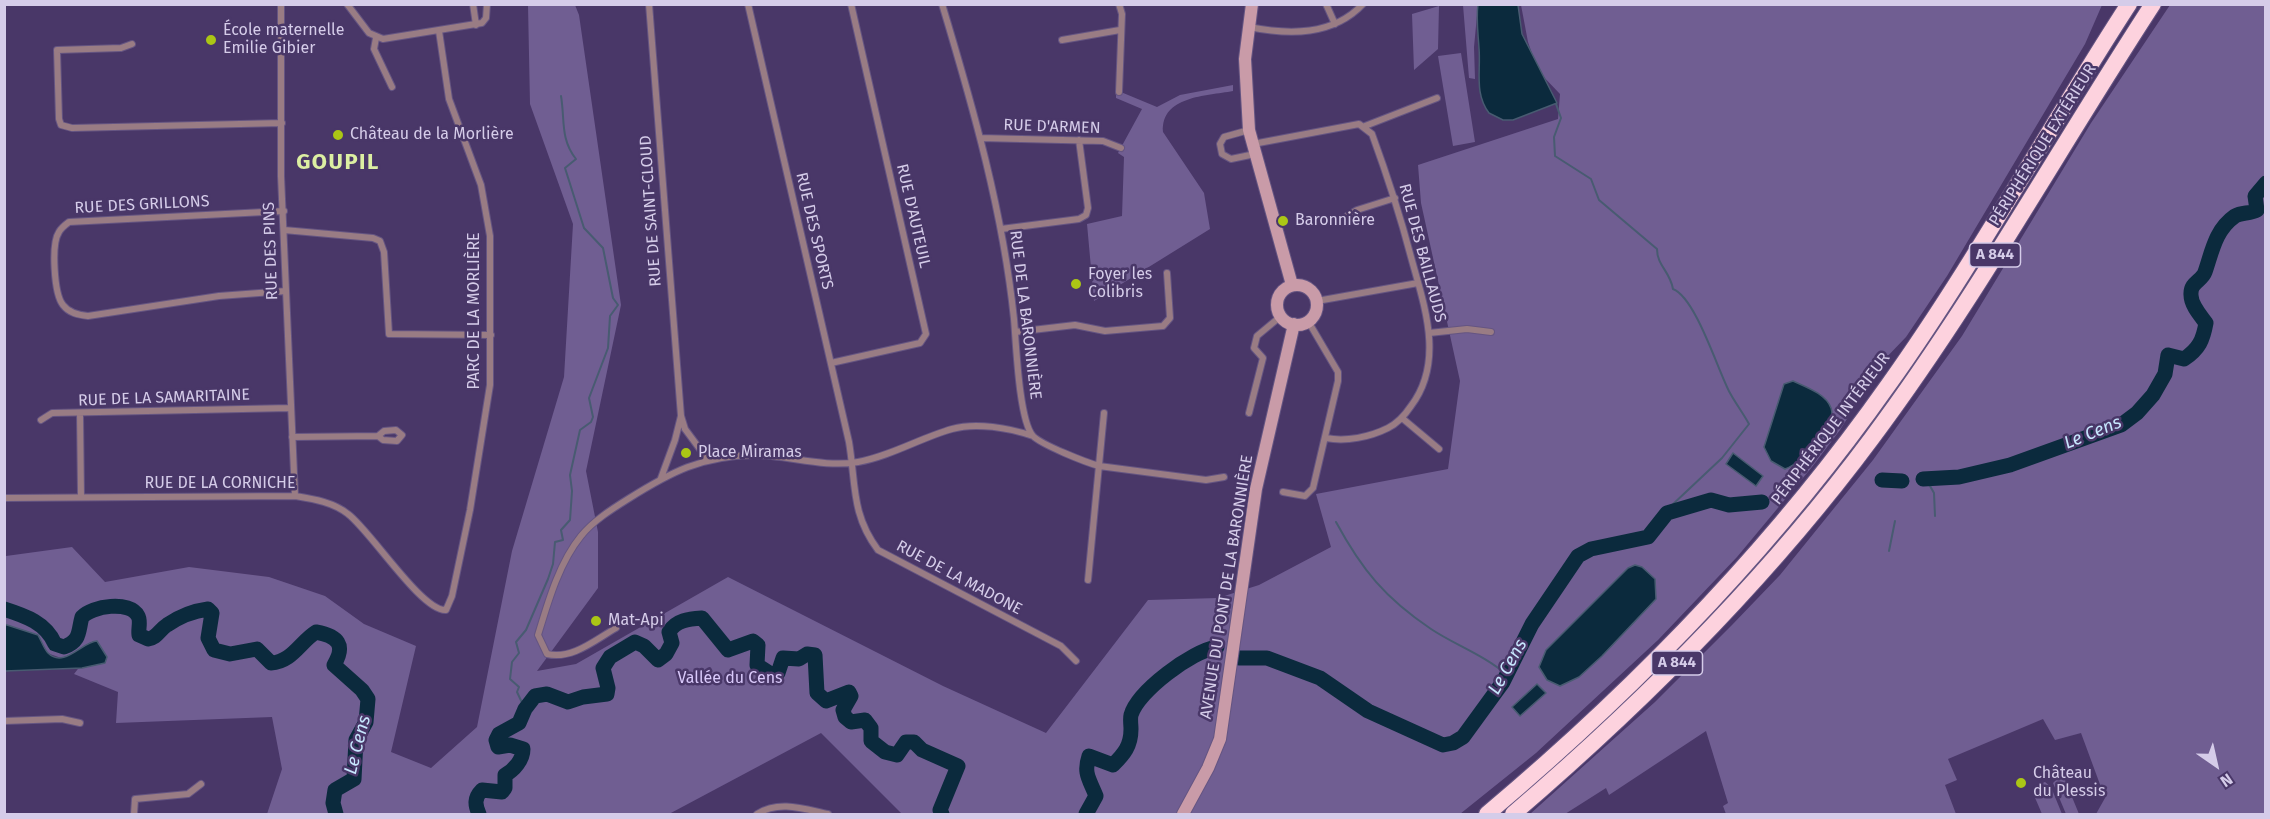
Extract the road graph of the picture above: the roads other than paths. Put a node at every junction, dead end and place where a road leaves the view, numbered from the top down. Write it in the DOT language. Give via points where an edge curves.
graph roads {
  1 [pos="281,4"];
  2 [pos="346,4"];
  3 [pos="473,4"];
  4 [pos="487,4"];
  5 [pos="649,4"];
  6 [pos="748,4"];
  7 [pos="850,4"];
  8 [pos="942,4"];
  9 [pos="1119,4"];
  10 [pos="1252,4"];
  11 [pos="1326,4"];
  12 [pos="1363,4"];
  13 [pos="2129,4"];
  14 [pos="2153,4"];
  15 [pos="1335,24"];
  16 [pos="476,25"];
  17 [pos="1248,27"];
  18 [pos="1120,30"];
  19 [pos="439,31"];
  20 [pos="376,38"];
  21 [pos="1062,40"];
  22 [pos="132,44"];
  23 [pos="392,87"];
  24 [pos="1119,92"];
  25 [pos="1437,98"];
  26 [pos="282,123"];
  27 [pos="1365,126"];
  28 [pos="1250,130"];
  29 [pos="980,138"];
  30 [pos="1079,140"];
  31 [pos="1121,148"];
  32 [pos="1254,149"];
  33 [pos="1395,198"];
  34 [pos="284,211"];
  35 [pos="1347,216"];
  36 [pos="1001,229"];
  37 [pos="284,230"];
  38 [pos="1167,273"];
  39 [pos="1418,283"];
  40 [pos="1292,285"];
  41 [pos="286,291"];
  42 [pos="1317,301"];
  43 [pos="1281,316"];
  44 [pos="1308,321"];
  45 [pos="1294,324"];
  46 [pos="1015,332"];
  47 [pos="1491,332"];
  48 [pos="1429,333"];
  49 [pos="491,335"];
  50 [pos="831,363"];
  51 [pos="290,408"];
  52 [pos="1104,413"];
  53 [pos="1249,413"];
  54 [pos="80,414"];
  55 [pos="681,416"];
  56 [pos="1402,418"];
  57 [pos="41,420"];
  58 [pos="292,436"];
  59 [pos="378,436"];
  60 [pos="1033,436"];
  61 [pos="1326,438"];
  62 [pos="1439,449"];
  63 [pos="708,460"];
  64 [pos="852,463"];
  65 [pos="1099,466"];
  66 [pos="1224,477"];
  67 [pos="661,478"];
  68 [pos="1283,492"];
  69 [pos="295,496"];
  70 [pos="81,497"];
  71 [pos="4,498"];
  72 [pos="1088,580"];
  73 [pos="452,596"];
  74 [pos="616,628"];
  75 [pos="1076,661"];
  76 [pos="4,721"];
  77 [pos="80,723"];
  78 [pos="201,784"];
  79 [pos="134,814"];
  80 [pos="757,814"];
  81 [pos="828,814"];
  82 [pos="1184,814"];
  83 [pos="1487,814"];
  84 [pos="1513,814"];
  1 -- 26 [label="street, RUE DES PINS"];
  2 -- 20 [label="street"];
  3 -- 16 [label="street"];
  4 -- 16 [label="street" via="486,18"];
  5 -- 55 [label="street, RUE DE SAINT-CLOUD"];
  6 -- 50 [label="street, RUE DES SPORTS"];
  7 -- 50 [label="street, RUE D'AUTEUIL" via="926,334 920,343"];
  8 -- 29 [label="street, RUE DE LA BARONNIÈRE"];
  9 -- 18 [label="street"];
  10 -- 17 [label="street"];
  11 -- 15 [label="street"];
  12 -- 15 [label="street"];
  13 -- 83 [label="highway, PÉRIPHÉRIQUE INTÉRIEUR / A 844" via="1929,326 1832,462 1702,613"];
  14 -- 84 [label="highway, PÉRIPHÉRIQUE EXTÉRIEUR / A 844" via="1958,315 1842,477 1702,637 1599,739"];
  15 -- 17 [label="street" via="1296,33"];
  16 -- 19 [label="street"];
  17 -- 28 [label="street" via="1245,59"];
  18 -- 21 [label="street"];
  18 -- 24 [label="street"];
  19 -- 20 [label="street"];
  19 -- 49 [label="street, PARC DE LA MORLIÈRE" via="453,117 481,185 488,218"];
  20 -- 23 [label="street" via="374,49"];
  22 -- 26 [label="street" via="121,48 57,50 61,125 72,128"];
  25 -- 27 [label="street"];
  26 -- 34 [label="street, RUE DES PINS"];
  27 -- 32 [label="street" via="1359,124"];
  27 -- 33 [label="street, RUE DES BAILLAUDS"];
  28 -- 32 [label="street"];
  28 -- 32 [label="street" via="1224,137 1220,148 1231,159"];
  29 -- 30 [label="street, RUE D'ARMEN"];
  29 -- 36 [label="street, RUE DE LA BARONNIÈRE"];
  30 -- 31 [label="street, RUE D'ARMEN" via="1103,141"];
  30 -- 36 [label="street" via="1086,215"];
  32 -- 40 [label="street"];
  33 -- 35 [label="street"];
  33 -- 39 [label="street, RUE DES BAILLAUDS"];
  34 -- 37 [label="street, RUE DES PINS"];
  34 -- 41 [label="street, RUE DES GRILLONS" via="69,222 59,229 56,238 56,292 63,306 75,315 88,316 219,296"];
  36 -- 46 [label="street, RUE DE LA BARONNIÈRE"];
  37 -- 41 [label="street, RUE DES PINS"];
  37 -- 49 [label="street" via="380,241 389,334"];
  38 -- 46 [label="street" via="1170,318 1163,326 1105,331 1075,325"];
  39 -- 42 [label="street"];
  39 -- 48 [label="street, RUE DES BAILLAUDS"];
  40 -- 42 [label="street" via="1308,288"];
  40 -- 43 [label="street" via="1279,297"];
  41 -- 51 [label="street, RUE DES PINS"];
  42 -- 44 [label="street" via="1316,312"];
  43 -- 45 [label="street"];
  43 -- 53 [label="street" via="1257,336 1254,348 1263,358"];
  44 -- 45 [label="street"];
  44 -- 61 [label="street" via="1338,372"];
  45 -- 82 [label="street, AVENUE DU PONT DE LA BARONNIÈRE" via="1256,489 1220,739"];
  46 -- 60 [label="street, RUE DE LA BARONNIÈRE" via="1026,420"];
  47 -- 48 [label="street" via="1467,329"];
  48 -- 56 [label="street, RUE DES BAILLAUDS" via="1425,380"];
  49 -- 73 [label="street, PARC DE LA MORLIÈRE" via="490,385"];
  50 -- 64 [label="street, RUE DES SPORTS"];
  51 -- 54 [label="street, RUE DE LA SAMARITAINE"];
  51 -- 58 [label="street, RUE DES PINS"];
  52 -- 65 [label="street"];
  54 -- 57 [label="street, RUE DE LA SAMARITAINE" via="52,413"];
  54 -- 70 [label="street"];
  55 -- 63 [label="street, RUE DE SAINT-CLOUD" via="685,429"];
  55 -- 67 [label="street, RUE DE SAINT-CLOUD"];
  56 -- 61 [label="street, RUE DES BAILLAUDS" via="1393,426 1367,435"];
  56 -- 62 [label="street"];
  58 -- 59 [label="street"];
  58 -- 69 [label="street, RUE DES PINS"];
  60 -- 64 [label="street" via="1018,431 952,429"];
  60 -- 65 [label="street"];
  61 -- 68 [label="street" via="1310,493 1305,496"];
  63 -- 64 [label="street" via="756,455"];
  63 -- 67 [label="street"];
  64 -- 75 [label="street, RUE DE LA MADONE" via="864,531 878,550 1061,646"];
  65 -- 66 [label="street" via="1206,480"];
  65 -- 72 [label="street"];
  67 -- 74 [label="street" via="612,509 582,534 569,555 537,635 547,654 558,656 576,652"];
  69 -- 70 [label="street, RUE DE LA CORNICHE"];
  69 -- 73 [label="street, RUE DE LA CORNICHE" via="346,512 403,577 436,607 447,610"];
  70 -- 71 [label="street, RUE DE LA CORNICHE"];
  76 -- 77 [label="street" via="62,719"];
  78 -- 79 [label="street" via="188,794 135,799"];
  80 -- 81 [label="street" via="785,806"];
}
